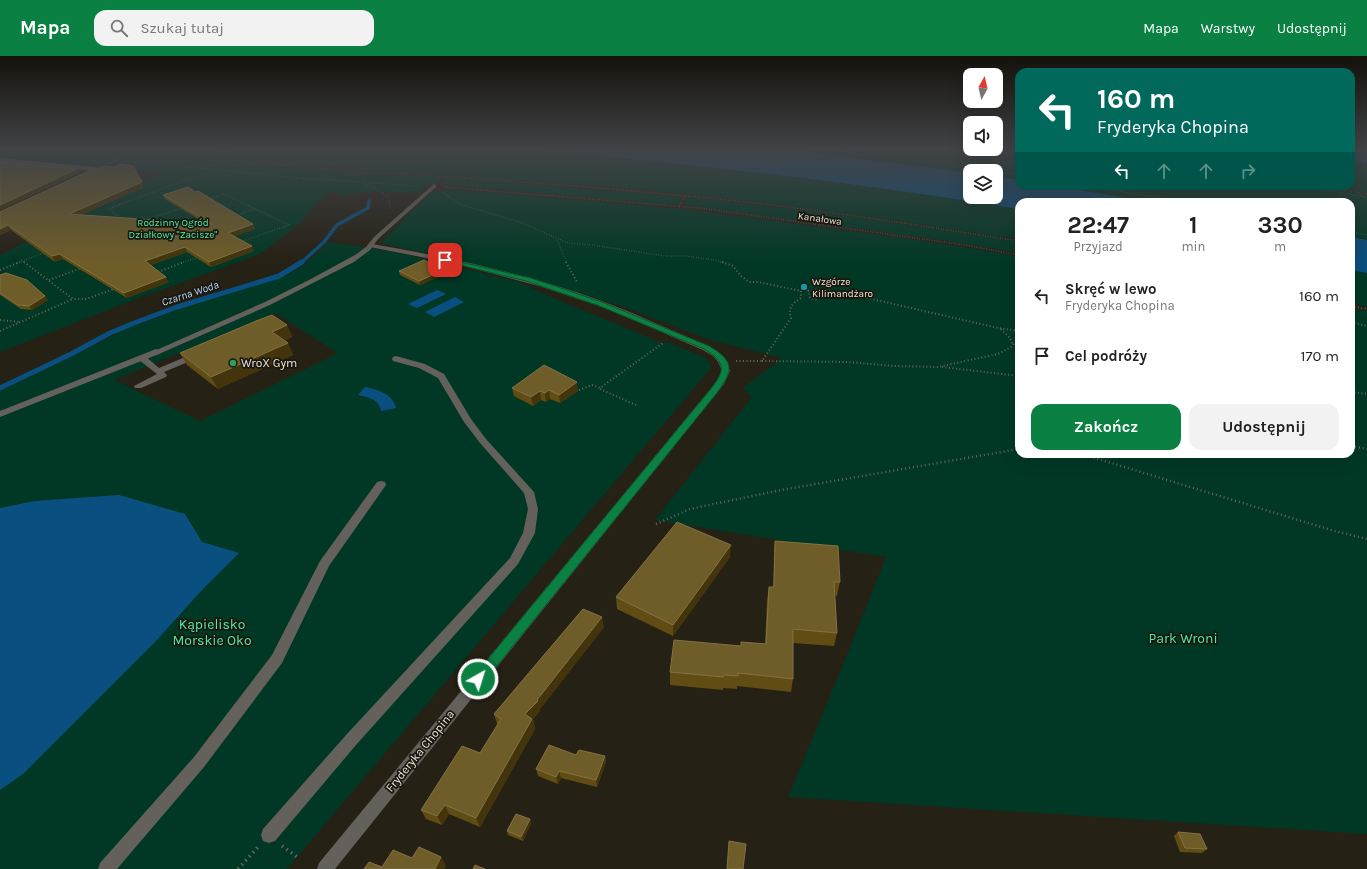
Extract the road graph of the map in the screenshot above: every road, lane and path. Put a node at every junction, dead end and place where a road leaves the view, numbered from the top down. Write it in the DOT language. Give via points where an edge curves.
graph roads {
  1 [pos="166,187"];
  2 [pos="368,187"];
  3 [pos="433,187"];
  4 [pos="435,187"];
  5 [pos="446,187"];
  6 [pos="579,187"];
  7 [pos="1112,190"];
  8 [pos="1325,190"];
  9 [pos="1344,190"];
  10 [pos="385,194"];
  11 [pos="1367,194"];
  12 [pos="686,196"];
  13 [pos="1367,197"];
  14 [pos="1160,198"];
  15 [pos="203,201"];
  16 [pos="188,206"];
  17 [pos="679,206"];
  18 [pos="255,209"];
  19 [pos="234,216"];
  20 [pos="126,221"];
  21 [pos="140,222"];
  22 [pos="1355,233"];
  23 [pos="1367,235"];
  24 [pos="557,240"];
  25 [pos="1015,240"];
  26 [pos="238,243"];
  27 [pos="372,246"];
  28 [pos="51,250"];
  29 [pos="1015,254"];
  30 [pos="201,256"];
  31 [pos="21,260"];
  32 [pos="83,268"];
  33 [pos="0,270"];
  34 [pos="158,272"];
  35 [pos="49,280"];
  36 [pos="115,288"];
  37 [pos="808,290"];
  38 [pos="801,291"];
  39 [pos="576,295"];
  40 [pos="73,299"];
  41 [pos="817,300"];
  42 [pos="1355,307"];
  43 [pos="1367,309"];
  44 [pos="0,320"];
  45 [pos="22,322"];
  46 [pos="1355,323"];
  47 [pos="1367,326"];
  48 [pos="998,328"];
  49 [pos="1015,330"];
  50 [pos="0,331"];
  51 [pos="194,336"];
  52 [pos="667,339"];
  53 [pos="203,343"];
  54 [pos="1013,345"];
  55 [pos="205,351"];
  56 [pos="142,358"];
  57 [pos="396,359"];
  58 [pos="723,361"];
  59 [pos="762,361"];
  60 [pos="938,367"];
  61 [pos="158,371"];
  62 [pos="1015,376"];
  63 [pos="138,386"];
  64 [pos="600,388"];
  65 [pos="579,390"];
  66 [pos="1355,392"];
  67 [pos="1367,394"];
  68 [pos="636,405"];
  69 [pos="0,414"];
  70 [pos="1355,447"];
  71 [pos="1367,449"];
  72 [pos="1015,450"];
  73 [pos="1095,458"];
  74 [pos="381,485"];
  75 [pos="656,524"];
  76 [pos="1367,539"];
  77 [pos="269,835"];
  78 [pos="106,869"];
  79 [pos="326,869"];
  1 -- 20 [label="path" via="108,208"];
  2 -- 10 [label="path"];
  3 -- 27 [label="street" via="376,238"];
  4 -- 24 [label="path" via="458,203 522,222"];
  5 -- 17 [label="path, Kanałowa"];
  6 -- 12 [label="path"];
  7 -- 14 [label="path"];
  8 -- 13 [label="path"];
  9 -- 11 [label="path"];
  12 -- 17 [label="path"];
  12 -- 25 [label="path" via="807,209"];
  15 -- 18 [label="path" via="224,194"];
  16 -- 21 [label="path"];
  17 -- 29 [label="path, Kanałowa" via="966,245"];
  18 -- 19 [label="path"];
  18 -- 26 [label="path" via="289,225"];
  22 -- 23 [label="path"];
  24 -- 38 [label="path" via="722,261 733,266 750,282"];
  24 -- 39 [label="path" via="578,284 579,292"];
  27 -- 39 [label="street" via="472,265"];
  27 -- 51 [label="street" via="268,305"];
  28 -- 31 [label="path"];
  30 -- 34 [label="path"];
  31 -- 33 [label="path"];
  31 -- 35 [label="path"];
  32 -- 35 [label="path"];
  35 -- 40 [label="path"];
  36 -- 40 [label="path" via="86,299"];
  37 -- 38 [label="path"];
  37 -- 41 [label="path" via="810,298"];
  37 -- 48 [label="path" via="850,294"];
  38 -- 59 [label="path" via="801,298 789,309 791,318"];
  39 -- 58 [label="street" via="706,348"];
  40 -- 45 [label="path"];
  42 -- 43 [label="path"];
  44 -- 45 [label="path"];
  45 -- 50 [label="path"];
  46 -- 47 [label="path"];
  48 -- 49 [label="path"];
  48 -- 54 [label="path" via="1010,338"];
  51 -- 53 [label="street"];
  51 -- 56 [label="street"];
  52 -- 64 [label="path"];
  54 -- 60 [label="path" via="998,354"];
  55 -- 61 [label="street"];
  56 -- 61 [label="street"];
  56 -- 69 [label="street"];
  57 -- 77 [label="street" via="422,366 441,376 467,420 529,492 533,509 529,533 514,561 351,740"];
  58 -- 59 [label="path"];
  58 -- 79 [label="street, Fryderyka Chopina" via="726,371 721,382"];
  59 -- 60 [label="path"];
  60 -- 62 [label="path"];
  61 -- 63 [label="street" via="163,375"];
  64 -- 65 [label="path" via="592,385"];
  64 -- 68 [label="path"];
  66 -- 67 [label="path"];
  70 -- 71 [label="path"];
  72 -- 75 [label="path" via="697,507"];
  73 -- 76 [label="path"];
  74 -- 78 [label="street" via="324,564 277,659 199,762"];
}
